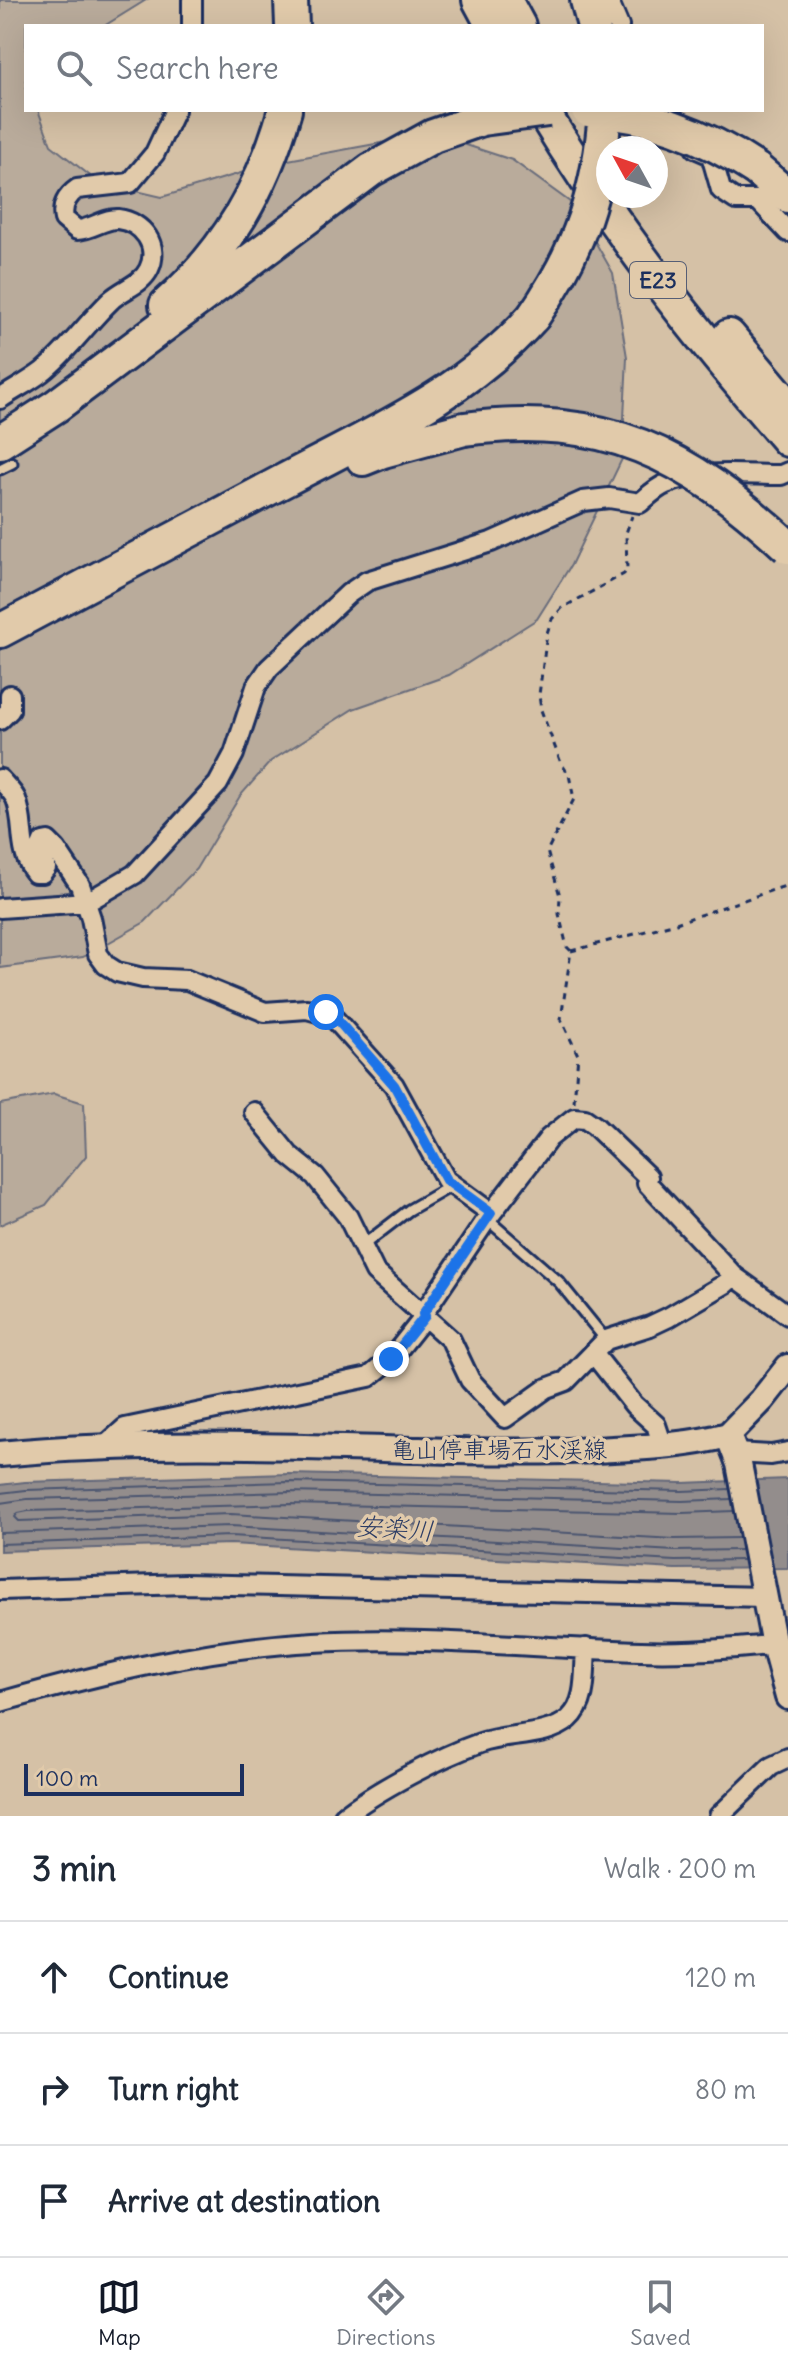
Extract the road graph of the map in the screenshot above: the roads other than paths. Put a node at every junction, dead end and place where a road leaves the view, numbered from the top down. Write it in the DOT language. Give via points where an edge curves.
graph roads {
  1 [pos="192,0"];
  2 [pos="291,0"];
  3 [pos="479,0"];
  4 [pos="505,0"];
  5 [pos="587,0"];
  6 [pos="608,0"];
  7 [pos="192,24"];
  8 [pos="292,24"];
  9 [pos="492,24"];
  10 [pos="518,24"];
  11 [pos="593,24"];
  12 [pos="618,24"];
  13 [pos="174,112"];
  14 [pos="284,112"];
  15 [pos="533,112"];
  16 [pos="543,112"];
  17 [pos="569,112"];
  18 [pos="605,112"];
  19 [pos="605,112"];
  20 [pos="650,112"];
  21 [pos="596,153"];
  22 [pos="788,196"];
  23 [pos="633,208"];
  24 [pos="788,232"];
  25 [pos="0,399"];
  26 [pos="788,406"];
  27 [pos="0,425"];
  28 [pos="788,440"];
  29 [pos="6,452"];
  30 [pos="0,469"];
  31 [pos="788,472"];
  32 [pos="681,480"];
  33 [pos="788,547"];
  34 [pos="788,565"];
  35 [pos="87,585"];
  36 [pos="0,631"];
  37 [pos="10,695"];
  38 [pos="0,720"];
  39 [pos="0,779"];
  40 [pos="87,902"];
  41 [pos="0,908"];
  42 [pos="254,1112"];
  43 [pos="451,1186"];
  44 [pos="489,1216"];
  45 [pos="362,1246"];
  46 [pos="734,1276"];
  47 [pos="424,1315"];
  48 [pos="788,1315"];
  49 [pos="599,1347"];
  50 [pos="788,1367"];
  51 [pos="105,1446"];
  52 [pos="663,1446"];
  53 [pos="734,1450"];
  54 [pos="0,1454"];
  55 [pos="782,1455"];
  56 [pos="0,1590"];
  57 [pos="764,1592"];
  58 [pos="774,1645"];
  59 [pos="586,1648"];
  60 [pos="788,1697"];
  61 [pos="0,1702"];
  62 [pos="788,1758"];
  63 [pos="344,1816"];
  64 [pos="719,1816"];
  1 -- 7 [label="street"];
  2 -- 8 [label="highway"];
  3 -- 9 [label="highway"];
  4 -- 10 [label="highway"];
  5 -- 11 [label="highway"];
  6 -- 12 [label="street"];
  13 -- 25 [label="street" via="155,153 130,183 77,189 64,205 64,219 77,230 117,219 137,225 151,244 149,269 111,300 41,373"];
  14 -- 27 [label="highway" via="254,196 215,252 122,342"];
  15 -- 29 [label="highway, bridge" via="482,119 433,136 381,165 92,379"];
  16 -- 28 [label="highway, E23" via="641,258"];
  17 -- 21 [label="highway"];
  18 -- 22 [label="highway, bridge" via="638,116 694,135 732,153"];
  19 -- 35 [label="highway, bridge" via="598,175 563,272 533,317 491,360 363,442"];
  20 -- 24 [label="street" via="662,132 711,155 721,190 736,200 758,200"];
  23 -- 26 [label="highway, E23"];
  29 -- 30 [label="lane"];
  31 -- 32 [label="street"];
  32 -- 34 [label="street"];
  32 -- 40 [label="street" via="640,503 583,501 491,542 367,581 348,594 269,668 256,687 218,784 135,874"];
  33 -- 35 [label="highway, bridge" via="698,473 637,443 571,426 496,425 383,451"];
  35 -- 36 [label="highway"];
  37 -- 38 [label="street" via="10,710"];
  39 -- 40 [label="street" via="15,797 31,868 35,873 46,868 40,849 48,841"];
  40 -- 41 [label="street"];
  40 -- 43 [label="street" via="100,959 117,972 187,980 265,1012 307,1009 332,1016 394,1085"];
  42 -- 45 [label="street" via="289,1155 326,1188"];
  43 -- 44 [label="street"];
  43 -- 45 [label="lane"];
  44 -- 46 [label="street" via="549,1138 574,1118 585,1119 648,1177 647,1183"];
  44 -- 47 [label="street"];
  44 -- 49 [label="lane" via="559,1282"];
  45 -- 47 [label="street" via="375,1272"];
  46 -- 48 [label="street"];
  46 -- 49 [label="street" via="669,1317"];
  47 -- 49 [label="street" via="451,1340 470,1380 505,1418 566,1381"];
  47 -- 51 [label="street" via="391,1359 369,1377 125,1428"];
  49 -- 52 [label="street" via="634,1405 656,1425"];
  50 -- 53 [label="main road"];
  51 -- 52 [label="main road, 亀山停車場石水渓線" via="508,1452"];
  51 -- 54 [label="main road, 亀山停車場石水渓線"];
  52 -- 53 [label="main road, 亀山停車場石水渓線" via="699,1442"];
  53 -- 55 [label="street"];
  53 -- 57 [label="main road"];
  56 -- 57 [label="street" via="185,1584"];
  57 -- 58 [label="main road"];
  58 -- 59 [label="street" via="690,1651"];
  58 -- 60 [label="main road"];
  59 -- 61 [label="street" via="439,1641 230,1649 87,1677"];
  59 -- 63 [label="street" via="581,1699 569,1719 457,1752"];
  62 -- 64 [label="street" via="771,1766"];
}
